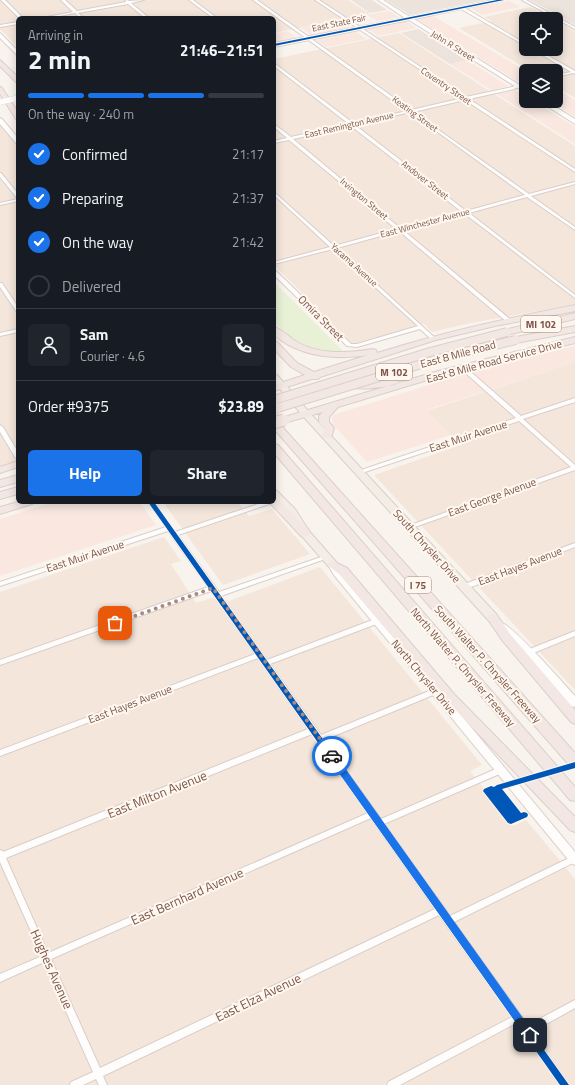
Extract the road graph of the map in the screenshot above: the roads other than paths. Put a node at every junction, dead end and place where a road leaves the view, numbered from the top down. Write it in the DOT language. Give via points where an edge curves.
graph roads {
  1 [pos="3,0"];
  2 [pos="63,0"];
  3 [pos="142,0"];
  4 [pos="191,0"];
  5 [pos="255,0"];
  6 [pos="317,0"];
  7 [pos="380,0"];
  8 [pos="502,0"];
  9 [pos="524,0"];
  10 [pos="127,1"];
  11 [pos="462,8"];
  12 [pos="76,12"];
  13 [pos="19,16"];
  14 [pos="55,16"];
  15 [pos="80,16"];
  16 [pos="145,16"];
  17 [pos="211,16"];
  18 [pos="408,18"];
  19 [pos="16,23"];
  20 [pos="0,26"];
  21 [pos="359,28"];
  22 [pos="575,28"];
  23 [pos="0,34"];
  24 [pos="309,38"];
  25 [pos="519,41"];
  26 [pos="276,46"];
  27 [pos="16,52"];
  28 [pos="546,56"];
  29 [pos="0,62"];
  30 [pos="276,66"];
  31 [pos="574,72"];
  32 [pos="563,74"];
  33 [pos="16,79"];
  34 [pos="0,82"];
  35 [pos="517,85"];
  36 [pos="0,89"];
  37 [pos="16,98"];
  38 [pos="465,98"];
  39 [pos="16,100"];
  40 [pos="0,102"];
  41 [pos="553,108"];
  42 [pos="410,111"];
  43 [pos="16,115"];
  44 [pos="0,120"];
  45 [pos="575,122"];
  46 [pos="352,124"];
  47 [pos="276,127"];
  48 [pos="290,138"];
  49 [pos="16,140"];
  50 [pos="276,142"];
  51 [pos="575,171"];
  52 [pos="0,174"];
  53 [pos="575,183"];
  54 [pos="16,194"];
  55 [pos="276,195"];
  56 [pos="528,196"];
  57 [pos="16,200"];
  58 [pos="0,204"];
  59 [pos="466,212"];
  60 [pos="400,229"];
  61 [pos="575,229"];
  62 [pos="333,247"];
  63 [pos="276,262"];
  64 [pos="276,274"];
  65 [pos="0,284"];
  66 [pos="575,297"];
  67 [pos="16,307"];
  68 [pos="575,308"];
  69 [pos="575,316"];
  70 [pos="509,321"];
  71 [pos="421,327"];
  72 [pos="575,329"];
  73 [pos="16,331"];
  74 [pos="276,332"];
  75 [pos="507,332"];
  76 [pos="0,335"];
  77 [pos="433,338"];
  78 [pos="516,340"];
  79 [pos="575,340"];
  80 [pos="416,343"];
  81 [pos="276,346"];
  82 [pos="462,367"];
  83 [pos="441,373"];
  84 [pos="313,376"];
  85 [pos="278,386"];
  86 [pos="276,399"];
  87 [pos="575,400"];
  88 [pos="337,405"];
  89 [pos="276,408"];
  90 [pos="306,414"];
  91 [pos="520,419"];
  92 [pos="277,422"];
  93 [pos="0,427"];
  94 [pos="327,436"];
  95 [pos="276,449"];
  96 [pos="16,454"];
  97 [pos="16,465"];
  98 [pos="575,468"];
  99 [pos="0,470"];
  100 [pos="360,472"];
  101 [pos="16,479"];
  102 [pos="0,484"];
  103 [pos="16,491"];
  104 [pos="1,495"];
  105 [pos="276,501"];
  106 [pos="22,504"];
  107 [pos="153,504"];
  108 [pos="257,504"];
  109 [pos="0,511"];
  110 [pos="410,527"];
  111 [pos="170,528"];
  112 [pos="305,533"];
  113 [pos="175,534"];
  114 [pos="575,545"];
  115 [pos="329,561"];
  116 [pos="0,584"];
  117 [pos="464,587"];
  118 [pos="213,588"];
  119 [pos="218,596"];
  120 [pos="493,618"];
  121 [pos="377,621"];
  122 [pos="575,633"];
  123 [pos="529,652"];
  124 [pos="260,655"];
  125 [pos="0,663"];
  126 [pos="266,663"];
  127 [pos="436,691"];
  128 [pos="575,703"];
  129 [pos="575,718"];
  130 [pos="313,730"];
  131 [pos="319,738"];
  132 [pos="0,753"];
  133 [pos="575,762"];
  134 [pos="501,770"];
  135 [pos="575,796"];
  136 [pos="373,814"];
  137 [pos="380,823"];
  138 [pos="575,826"];
  139 [pos="0,856"];
  140 [pos="574,859"];
  141 [pos="441,910"];
  142 [pos="449,920"];
  143 [pos="46,958"];
  144 [pos="0,978"];
  145 [pos="575,1004"];
  146 [pos="518,1018"];
  147 [pos="527,1030"];
  148 [pos="98,1074"];
  149 [pos="74,1085"];
  150 [pos="104,1085"];
  151 [pos="391,1085"];
  152 [pos="565,1085"];
  1 -- 13 [label="street"];
  2 -- 12 [label="street"];
  3 -- 10 [label="street"];
  4 -- 17 [label="street"];
  5 -- 24 [label="street, Keating Street"];
  6 -- 21 [label="street, Coventry Street"];
  7 -- 18 [label="main road, John R Street"];
  8 -- 11 [label="main road, East State Fair"];
  9 -- 22 [label="street"];
  10 -- 12 [label="street"];
  10 -- 16 [label="street"];
  11 -- 18 [label="main road, East State Fair"];
  11 -- 25 [label="street"];
  12 -- 14 [label="street"];
  12 -- 15 [label="street"];
  18 -- 21 [label="main road, East State Fair"];
  18 -- 35 [label="main road, John R Street"];
  19 -- 20 [label="street"];
  21 -- 24 [label="main road, East State Fair"];
  21 -- 38 [label="street, Coventry Street"];
  23 -- 27 [label="main road"];
  24 -- 26 [label="main road, East State Fair"];
  24 -- 42 [label="street, Keating Street"];
  28 -- 31 [label="street"];
  29 -- 33 [label="highway"];
  30 -- 46 [label="street, Andover Street"];
  31 -- 32 [label="street"];
  34 -- 37 [label="highway"];
  35 -- 38 [label="street, East Remington Avenue"];
  36 -- 43 [label="highway"];
  38 -- 42 [label="street, East Remington Avenue"];
  38 -- 51 [label="street, Coventry Street"];
  39 -- 40 [label="main road, bridge"];
  41 -- 45 [label="main road"];
  42 -- 46 [label="street, East Remington Avenue"];
  42 -- 56 [label="street, Keating Street"];
  44 -- 49 [label="main road"];
  46 -- 48 [label="street, East Remington Avenue"];
  46 -- 59 [label="street, Andover Street"];
  47 -- 48 [label="street, Irvington Street"];
  48 -- 50 [label="street, East Remington Avenue"];
  48 -- 60 [label="street, Irvington Street"];
  52 -- 54 [label="street"];
  53 -- 56 [label="street, East Winchester Avenue"];
  55 -- 62 [label="street, Yacama Avenue"];
  56 -- 59 [label="street, East Winchester Avenue"];
  56 -- 61 [label="street, Keating Street"];
  57 -- 58 [label="street"];
  59 -- 60 [label="street, East Winchester Avenue"];
  59 -- 66 [label="street, Andover Street"];
  60 -- 62 [label="street, East Winchester Avenue"];
  60 -- 70 [label="street, Irvington Street"];
  62 -- 63 [label="street, East Winchester Avenue"];
  62 -- 71 [label="street, Yacama Avenue"];
  64 -- 71 [label="street, Omira Street" via="349,345 357,346"];
  65 -- 67 [label="street"];
  68 -- 70 [label="highway"];
  69 -- 75 [label="highway, MI 102"];
  70 -- 77 [label="highway"];
  71 -- 77 [label="street, Yacama Avenue"];
  72 -- 78 [label="highway, East 8 Mile Road / MI 102"];
  73 -- 76 [label="street"];
  74 -- 80 [label="highway" via="297,346 330,354 368,353"];
  75 -- 86 [label="highway, East 8 Mile Road / M 102, bridge" via="430,352"];
  77 -- 80 [label="highway"];
  78 -- 89 [label="highway, East 8 Mile Road / M 102, bridge" via="431,361"];
  79 -- 82 [label="highway, East 8 Mile Road Service Drive"];
  80 -- 84 [label="highway"];
  81 -- 84 [label="highway" via="294,365"];
  82 -- 83 [label="highway, East 8 Mile Road Service Drive"];
  82 -- 91 [label="street"];
  83 -- 84 [label="highway" via="367,386 341,384"];
  83 -- 88 [label="highway, East 8 Mile Road Service Drive"];
  84 -- 85 [label="highway"];
  85 -- 90 [label="main road, South Chrysler Drive"];
  87 -- 91 [label="street, East Muir Avenue"];
  88 -- 90 [label="highway, East 8 Mile Road Service Drive"];
  88 -- 94 [label="highway" via="324,415 324,422 329,428"];
  90 -- 92 [label="highway, East 8 Mile Road Service Drive"];
  90 -- 94 [label="main road, South Chrysler Drive"];
  91 -- 98 [label="street"];
  91 -- 100 [label="street, East Muir Avenue"];
  92 -- 133 [label="highway, South Walter P. Chrysler Freeway / I 75"];
  93 -- 96 [label="street"];
  94 -- 100 [label="main road, South Chrysler Drive"];
  95 -- 135 [label="highway, North Walter P. Chrysler Freeway / I 75"];
  97 -- 99 [label="highway"];
  98 -- 110 [label="street, East George Avenue"];
  100 -- 110 [label="main road, South Chrysler Drive"];
  101 -- 102 [label="highway"];
  103 -- 104 [label="highway"];
  105 -- 112 [label="highway"];
  106 -- 109 [label="highway"];
  107 -- 111 [label="street"];
  108 -- 113 [label="street"];
  110 -- 117 [label="main road, South Chrysler Drive"];
  111 -- 113 [label="street"];
  111 -- 116 [label="street, East Muir Avenue"];
  112 -- 115 [label="main road, North Chrysler Drive"];
  113 -- 118 [label="street"];
  114 -- 117 [label="street, East Hayes Avenue"];
  115 -- 119 [label="street"];
  115 -- 121 [label="main road, North Chrysler Drive"];
  115 -- 138 [label="highway" via="343,571 450,697"];
  117 -- 120 [label="main road, South Chrysler Drive"];
  118 -- 119 [label="street"];
  118 -- 125 [label="street"];
  119 -- 124 [label="street"];
  120 -- 123 [label="main road, South Chrysler Drive"];
  120 -- 129 [label="highway"];
  121 -- 126 [label="street"];
  121 -- 127 [label="main road, North Chrysler Drive"];
  122 -- 123 [label="street"];
  123 -- 128 [label="main road, South Chrysler Drive"];
  124 -- 126 [label="street"];
  124 -- 132 [label="street, East Hayes Avenue"];
  126 -- 130 [label="street"];
  127 -- 131 [label="street"];
  127 -- 134 [label="main road, North Chrysler Drive"];
  130 -- 131 [label="street"];
  130 -- 139 [label="street, East Milton Avenue"];
  131 -- 136 [label="street"];
  134 -- 137 [label="street"];
  134 -- 140 [label="main road, North Chrysler Drive"];
  136 -- 137 [label="street"];
  136 -- 143 [label="street, East Bernhard Avenue"];
  137 -- 141 [label="street"];
  139 -- 143 [label="street, Hughes Avenue"];
  140 -- 142 [label="street"];
  141 -- 142 [label="street"];
  141 -- 148 [label="street, East Elza Avenue"];
  142 -- 146 [label="street"];
  143 -- 144 [label="street, East Bernhard Avenue"];
  143 -- 148 [label="street, Hughes Avenue"];
  145 -- 147 [label="street"];
  146 -- 147 [label="street"];
  146 -- 151 [label="street"];
  147 -- 152 [label="street"];
  148 -- 149 [label="street, East Elza Avenue"];
  148 -- 150 [label="street, Hughes Avenue"];
}
